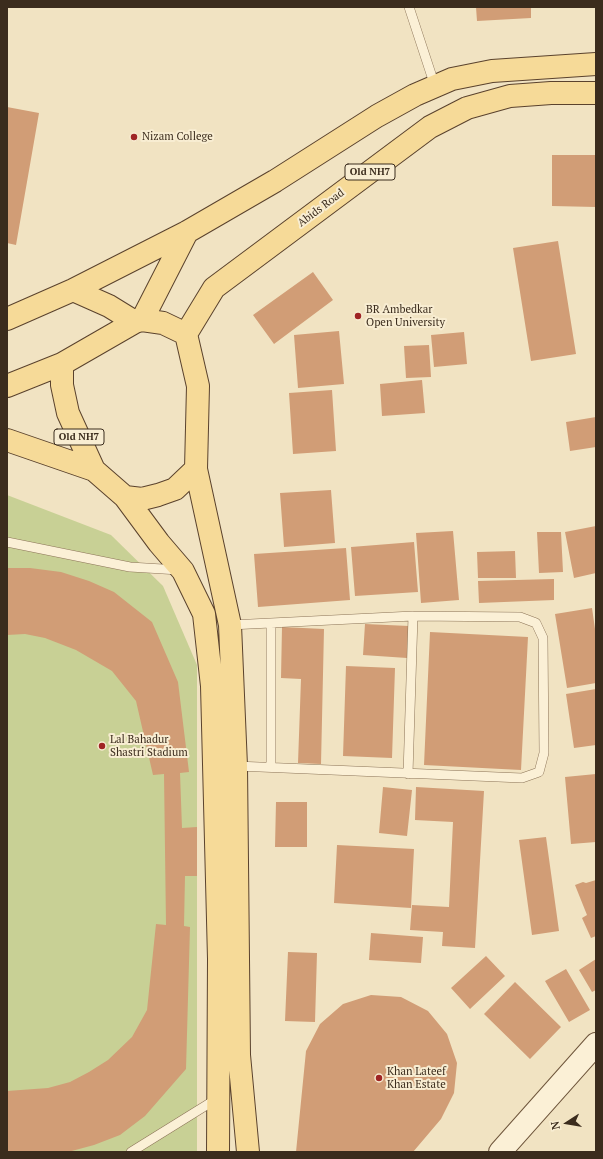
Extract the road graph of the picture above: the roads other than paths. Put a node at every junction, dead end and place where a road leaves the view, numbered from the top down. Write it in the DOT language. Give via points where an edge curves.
graph roads {
  1 [pos="409,7"];
  2 [pos="596,64"];
  3 [pos="434,86"];
  4 [pos="596,93"];
  5 [pos="187,232"];
  6 [pos="73,290"];
  7 [pos="7,319"];
  8 [pos="139,321"];
  9 [pos="186,334"];
  10 [pos="62,364"];
  11 [pos="7,386"];
  12 [pos="7,440"];
  13 [pos="196,469"];
  14 [pos="94,470"];
  15 [pos="125,497"];
  16 [pos="7,542"];
  17 [pos="183,571"];
  18 [pos="413,616"];
  19 [pos="271,624"];
  20 [pos="230,626"];
  21 [pos="236,766"];
  22 [pos="271,767"];
  23 [pos="408,774"];
  24 [pos="596,1044"];
  25 [pos="218,1097"];
  26 [pos="131,1152"];
  27 [pos="218,1152"];
  28 [pos="248,1152"];
  29 [pos="500,1152"];
  1 -- 3 [label="lane"];
  2 -- 3 [label="main road" via="492,70"];
  3 -- 5 [label="main road" via="377,116 275,181"];
  4 -- 9 [label="main road, Abids Road / Old NH7" via="510,96 467,108 430,127 214,288"];
  5 -- 6 [label="main road"];
  5 -- 8 [label="main road"];
  6 -- 7 [label="main road"];
  6 -- 8 [label="main road"];
  8 -- 9 [label="main road" via="163,323"];
  8 -- 10 [label="main road"];
  9 -- 13 [label="main road" via="198,386"];
  10 -- 11 [label="main road"];
  10 -- 14 [label="main road, Old NH7" via="62,385 68,413"];
  12 -- 14 [label="main road"];
  13 -- 15 [label="main road" via="175,489 142,499"];
  13 -- 20 [label="main road"];
  14 -- 15 [label="main road, Old NH7"];
  15 -- 17 [label="main road" via="158,543"];
  16 -- 17 [label="lane" via="130,567"];
  17 -- 25 [label="main road" via="204,614 212,686 219,959"];
  18 -- 19 [label="lane"];
  18 -- 23 [label="lane"];
  18 -- 23 [label="lane" via="520,618 536,623 543,638 544,753 538,772 522,778"];
  19 -- 20 [label="lane"];
  19 -- 22 [label="lane"];
  20 -- 21 [label="main road"];
  21 -- 22 [label="lane"];
  21 -- 28 [label="main road" via="240,1055"];
  22 -- 23 [label="lane"];
  24 -- 29 [label="main road"];
  25 -- 26 [label="lane"];
  25 -- 27 [label="main road"];
}
